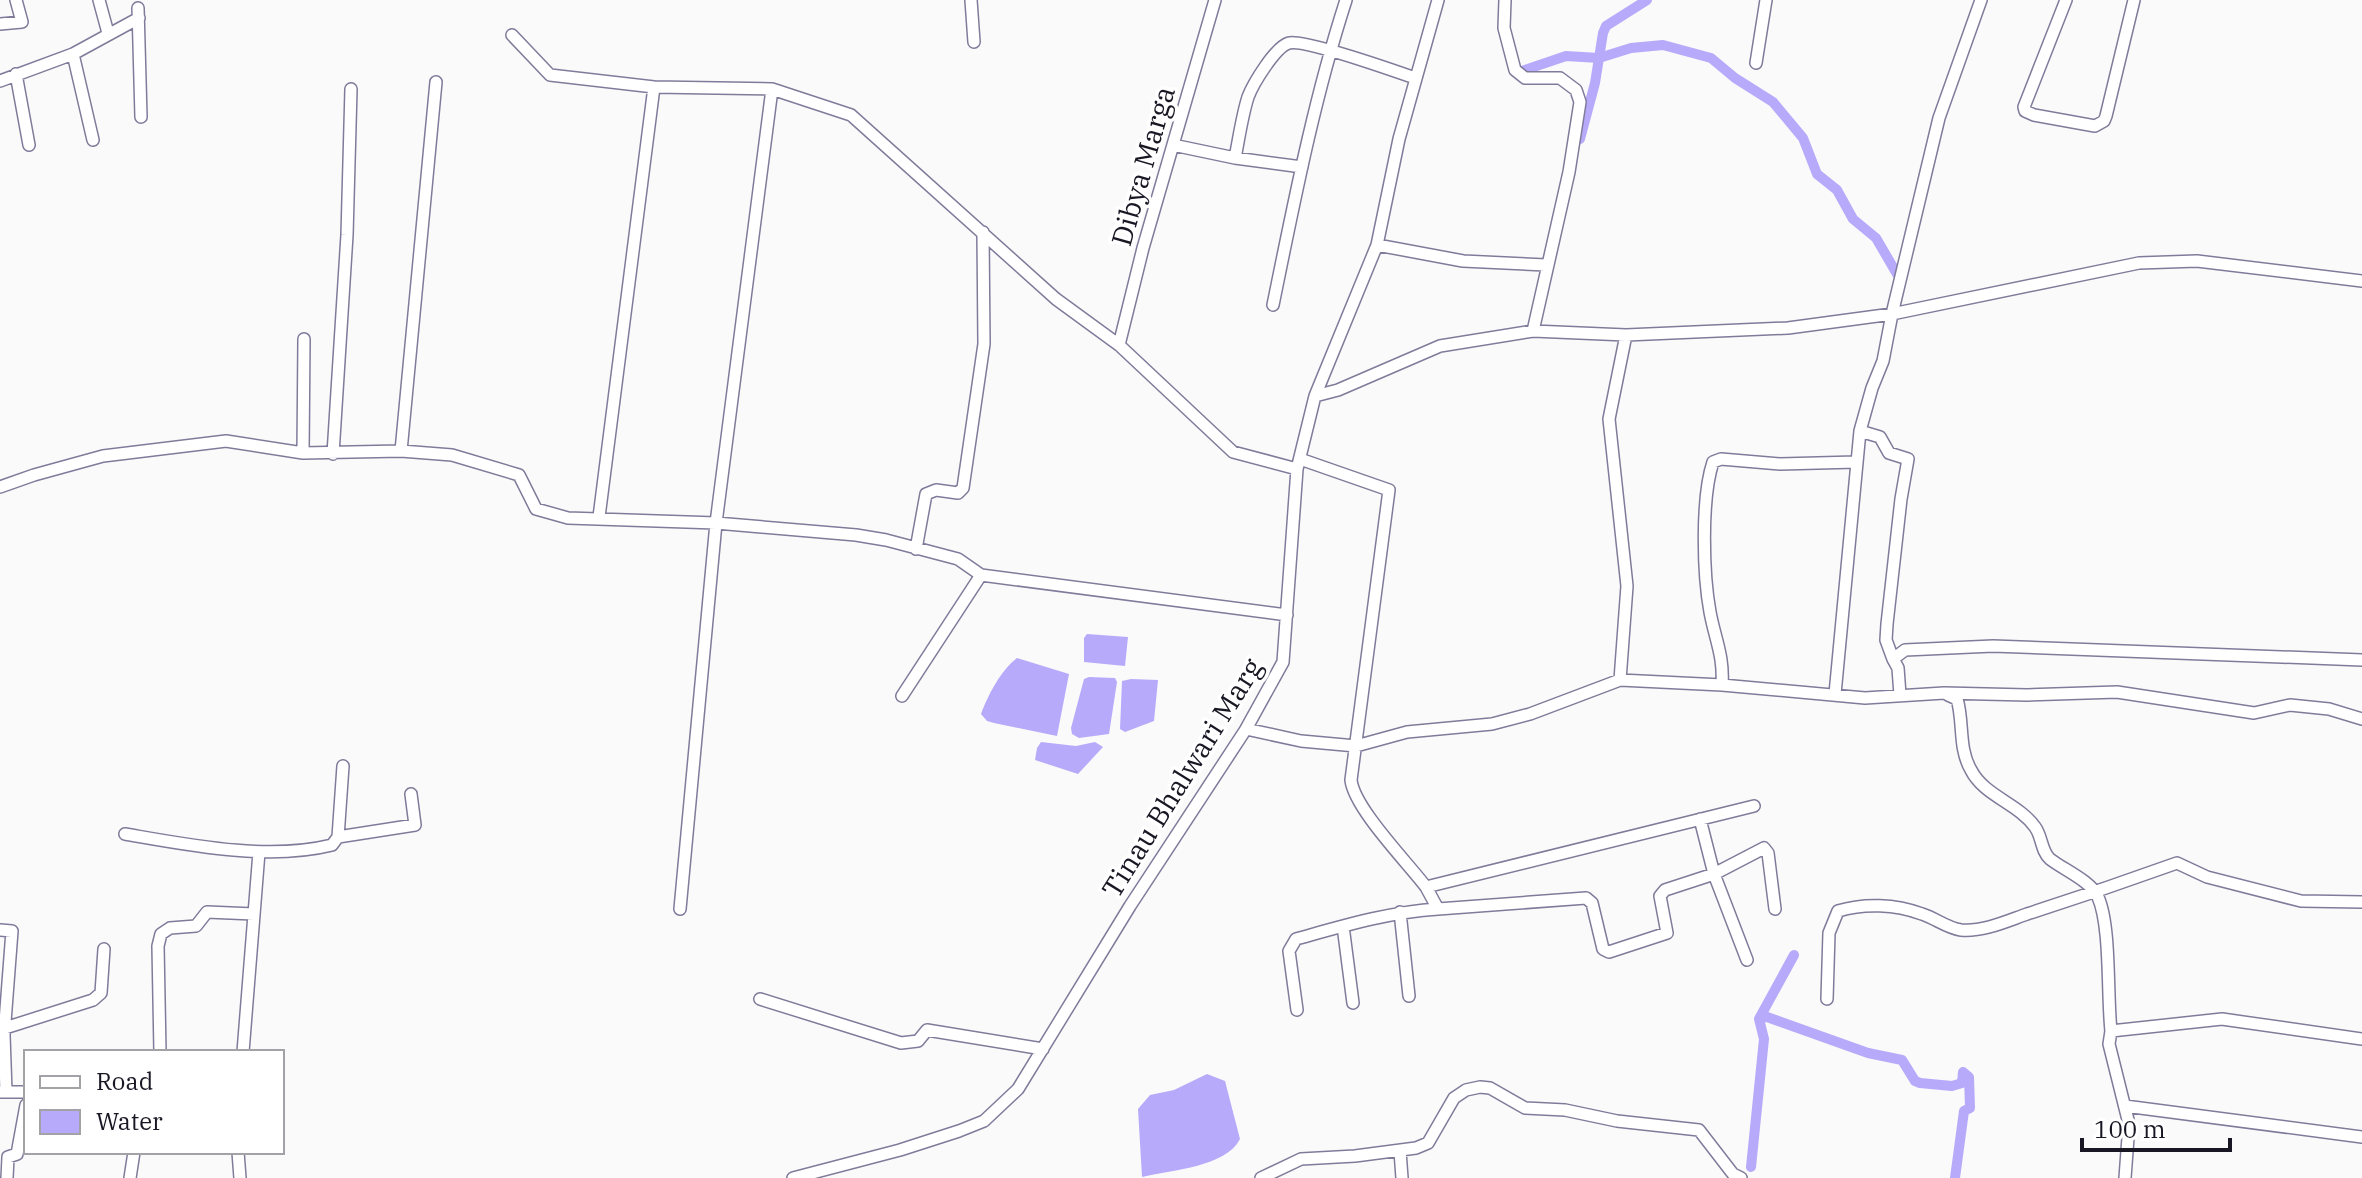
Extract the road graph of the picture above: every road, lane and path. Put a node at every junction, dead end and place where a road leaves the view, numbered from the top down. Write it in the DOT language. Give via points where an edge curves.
graph roads {
  1 [pos="16,0"];
  2 [pos="99,0"];
  3 [pos="971,0"];
  4 [pos="1215,0"];
  5 [pos="1346,0"];
  6 [pos="1438,0"];
  7 [pos="1505,0"];
  8 [pos="1766,0"];
  9 [pos="1981,0"];
  10 [pos="2066,0"];
  11 [pos="2134,0"];
  12 [pos="0,24"];
  13 [pos="108,33"];
  14 [pos="512,35"];
  15 [pos="974,42"];
  16 [pos="1330,51"];
  17 [pos="73,54"];
  18 [pos="1756,63"];
  19 [pos="16,74"];
  20 [pos="1415,78"];
  21 [pos="0,81"];
  22 [pos="436,82"];
  23 [pos="654,87"];
  24 [pos="351,89"];
  25 [pos="772,89"];
  26 [pos="141,117"];
  27 [pos="93,140"];
  28 [pos="29,145"];
  29 [pos="1173,145"];
  30 [pos="1235,158"];
  31 [pos="1302,167"];
  32 [pos="983,232"];
  33 [pos="1377,245"];
  34 [pos="1546,265"];
  35 [pos="2362,281"];
  36 [pos="1273,305"];
  37 [pos="1892,314"];
  38 [pos="1533,331"];
  39 [pos="1626,335"];
  40 [pos="304,339"];
  41 [pos="1119,345"];
  42 [pos="1315,396"];
  43 [pos="1860,431"];
  44 [pos="401,451"];
  45 [pos="303,453"];
  46 [pos="333,454"];
  47 [pos="1856,462"];
  48 [pos="1298,464"];
  49 [pos="0,487"];
  50 [pos="599,517"];
  51 [pos="716,523"];
  52 [pos="916,549"];
  53 [pos="981,575"];
  54 [pos="1287,615"];
  55 [pos="1893,659"];
  56 [pos="2362,660"];
  57 [pos="1620,680"];
  58 [pos="1722,685"];
  59 [pos="1944,693"];
  60 [pos="1835,694"];
  61 [pos="1900,695"];
  62 [pos="902,696"];
  63 [pos="2362,719"];
  64 [pos="1246,729"];
  65 [pos="1356,746"];
  66 [pos="343,766"];
  67 [pos="411,794"];
  68 [pos="1754,806"];
  69 [pos="1700,819"];
  70 [pos="125,834"];
  71 [pos="338,837"];
  72 [pos="259,852"];
  73 [pos="1714,874"];
  74 [pos="1426,887"];
  75 [pos="2096,892"];
  76 [pos="2362,902"];
  77 [pos="680,909"];
  78 [pos="1438,909"];
  79 [pos="1775,909"];
  80 [pos="1400,912"];
  81 [pos="254,914"];
  82 [pos="1343,926"];
  83 [pos="0,930"];
  84 [pos="104,949"];
  85 [pos="1747,960"];
  86 [pos="4,984"];
  87 [pos="1409,996"];
  88 [pos="760,999"];
  89 [pos="1827,999"];
  90 [pos="1353,1003"];
  91 [pos="1297,1010"];
  92 [pos="5,1028"];
  93 [pos="2111,1031"];
  94 [pos="2362,1039"];
  95 [pos="1043,1049"];
  96 [pos="160,1050"];
  97 [pos="243,1050"];
  98 [pos="3,1092"];
  99 [pos="24,1092"];
  100 [pos="2125,1106"];
  101 [pos="24,1116"];
  102 [pos="2362,1137"];
  103 [pos="1400,1151"];
  104 [pos="134,1154"];
  105 [pos="238,1154"];
  106 [pos="5,1171"];
  107 [pos="1736,1177"];
  108 [pos="130,1178"];
  109 [pos="240,1178"];
  110 [pos="793,1178"];
  111 [pos="1261,1178"];
  112 [pos="1402,1178"];
  113 [pos="2125,1178"];
  1 -- 12 [label="street" via="22,22"];
  2 -- 13 [label="street"];
  3 -- 15 [label="street"];
  4 -- 29 [label="street, Dibya Marga"];
  5 -- 16 [label="street"];
  6 -- 20 [label="street, Tinau Bhalwari Marg"];
  7 -- 34 [label="street" via="1504,28 1515,70 1525,78 1560,78 1576,90 1580,102"];
  8 -- 18 [label="street"];
  9 -- 37 [label="street" via="1939,118"];
  10 -- 11 [label="street" via="2024,107 2034,115 2095,126 2106,116"];
  13 -- 17 [label="street"];
  13 -- 26 [label="street" via="138,13"];
  14 -- 23 [label="street" via="550,75"];
  16 -- 20 [label="street"];
  16 -- 30 [label="street" via="1293,42 1278,49 1249,96"];
  16 -- 31 [label="street"];
  17 -- 19 [label="street"];
  17 -- 27 [label="street"];
  19 -- 21 [label="street"];
  19 -- 28 [label="street"];
  20 -- 33 [label="street, Tinau Bhalwari Marg"];
  22 -- 44 [label="street"];
  23 -- 25 [label="street"];
  23 -- 50 [label="street"];
  24 -- 46 [label="street"];
  25 -- 32 [label="street" via="851,115"];
  25 -- 51 [label="street"];
  29 -- 30 [label="street"];
  29 -- 41 [label="street, Dibya Marga"];
  30 -- 31 [label="street"];
  31 -- 36 [label="street"];
  32 -- 41 [label="street" via="1056,299"];
  32 -- 52 [label="street" via="984,344 963,488 958,493 926,494"];
  33 -- 34 [label="street" via="1463,261"];
  33 -- 42 [label="street, Tinau Bhalwari Marg"];
  34 -- 38 [label="street"];
  35 -- 37 [label="street" via="2197,261 2139,263"];
  37 -- 39 [label="street" via="1788,328"];
  37 -- 43 [label="street"];
  38 -- 39 [label="street"];
  38 -- 42 [label="street" via="1440,346"];
  39 -- 57 [label="street" via="1609,419 1627,586"];
  40 -- 45 [label="street"];
  41 -- 48 [label="street" via="1233,452"];
  42 -- 48 [label="street, Tinau Bhalwari Marg"];
  43 -- 47 [label="street"];
  43 -- 55 [label="street" via="1880,437 1889,453 1908,459 1886,640"];
  44 -- 46 [label="street"];
  44 -- 50 [label="street" via="452,455 519,475 536,509 568,518"];
  45 -- 46 [label="street"];
  45 -- 49 [label="street" via="245,442 190,443 103,456"];
  47 -- 58 [label="street" via="1713,462 1706,582 1722,655"];
  47 -- 60 [label="street"];
  48 -- 54 [label="street, Tinau Bhalwari Marg"];
  48 -- 65 [label="street" via="1389,490"];
  50 -- 51 [label="street"];
  51 -- 52 [label="street" via="856,535"];
  51 -- 77 [label="street"];
  52 -- 53 [label="street" via="958,559"];
  53 -- 54 [label="street"];
  53 -- 62 [label="street"];
  54 -- 64 [label="street, Tinau Bhalwari Marg" via="1283,662"];
  55 -- 56 [label="street" via="1905,650 1993,646"];
  55 -- 61 [label="street"];
  57 -- 58 [label="street"];
  57 -- 65 [label="street" via="1530,714 1407,732"];
  58 -- 60 [label="street"];
  59 -- 61 [label="street"];
  59 -- 63 [label="street" via="2117,692 2254,713 2290,705 2329,709"];
  59 -- 75 [label="street" via="1957,699 1971,771 2036,827 2047,856"];
  60 -- 61 [label="street"];
  64 -- 65 [label="street"];
  64 -- 95 [label="street, Tinau Bhalwari Marg"];
  65 -- 74 [label="street" via="1352,789"];
  66 -- 71 [label="street"];
  67 -- 71 [label="street" via="415,825"];
  68 -- 69 [label="street"];
  69 -- 73 [label="street"];
  69 -- 74 [label="street"];
  70 -- 72 [label="street"];
  71 -- 72 [label="street" via="325,847"];
  72 -- 81 [label="street"];
  73 -- 78 [label="street" via="1662,892 1667,933 1609,952 1603,949 1592,903 1586,898"];
  73 -- 79 [label="street" via="1767,849"];
  73 -- 85 [label="street"];
  74 -- 78 [label="street"];
  75 -- 76 [label="street" via="2177,863 2207,877 2301,901"];
  75 -- 89 [label="street" via="1962,930 1902,909 1862,906 1838,911 1829,933"];
  75 -- 93 [label="street" via="2103,912"];
  78 -- 80 [label="street"];
  80 -- 82 [label="street"];
  80 -- 87 [label="street"];
  81 -- 96 [label="street" via="210,911 196,926 161,934"];
  81 -- 97 [label="street"];
  82 -- 90 [label="street"];
  82 -- 91 [label="street" via="1296,939 1290,946"];
  83 -- 86 [label="street" via="12,931"];
  84 -- 92 [label="street" via="101,993 93,1000"];
  86 -- 92 [label="street"];
  88 -- 95 [label="street" via="901,1043 918,1041 927,1030"];
  92 -- 98 [label="street"];
  93 -- 94 [label="street" via="2222,1019"];
  93 -- 100 [label="street" via="2109,1044"];
  95 -- 110 [label="street, Tinau Bhalwari Marg" via="1018,1089 984,1121"];
  98 -- 99 [label="street"];
  100 -- 102 [label="street"];
  100 -- 113 [label="street"];
  101 -- 106 [label="street" via="17,1154 8,1157"];
  103 -- 107 [label="street" via="1428,1143 1454,1098 1466,1090 1490,1088 1525,1108 1699,1130"];
  103 -- 111 [label="street" via="1301,1159"];
  103 -- 112 [label="street"];
  104 -- 108 [label="street"];
  105 -- 109 [label="street"];
}
